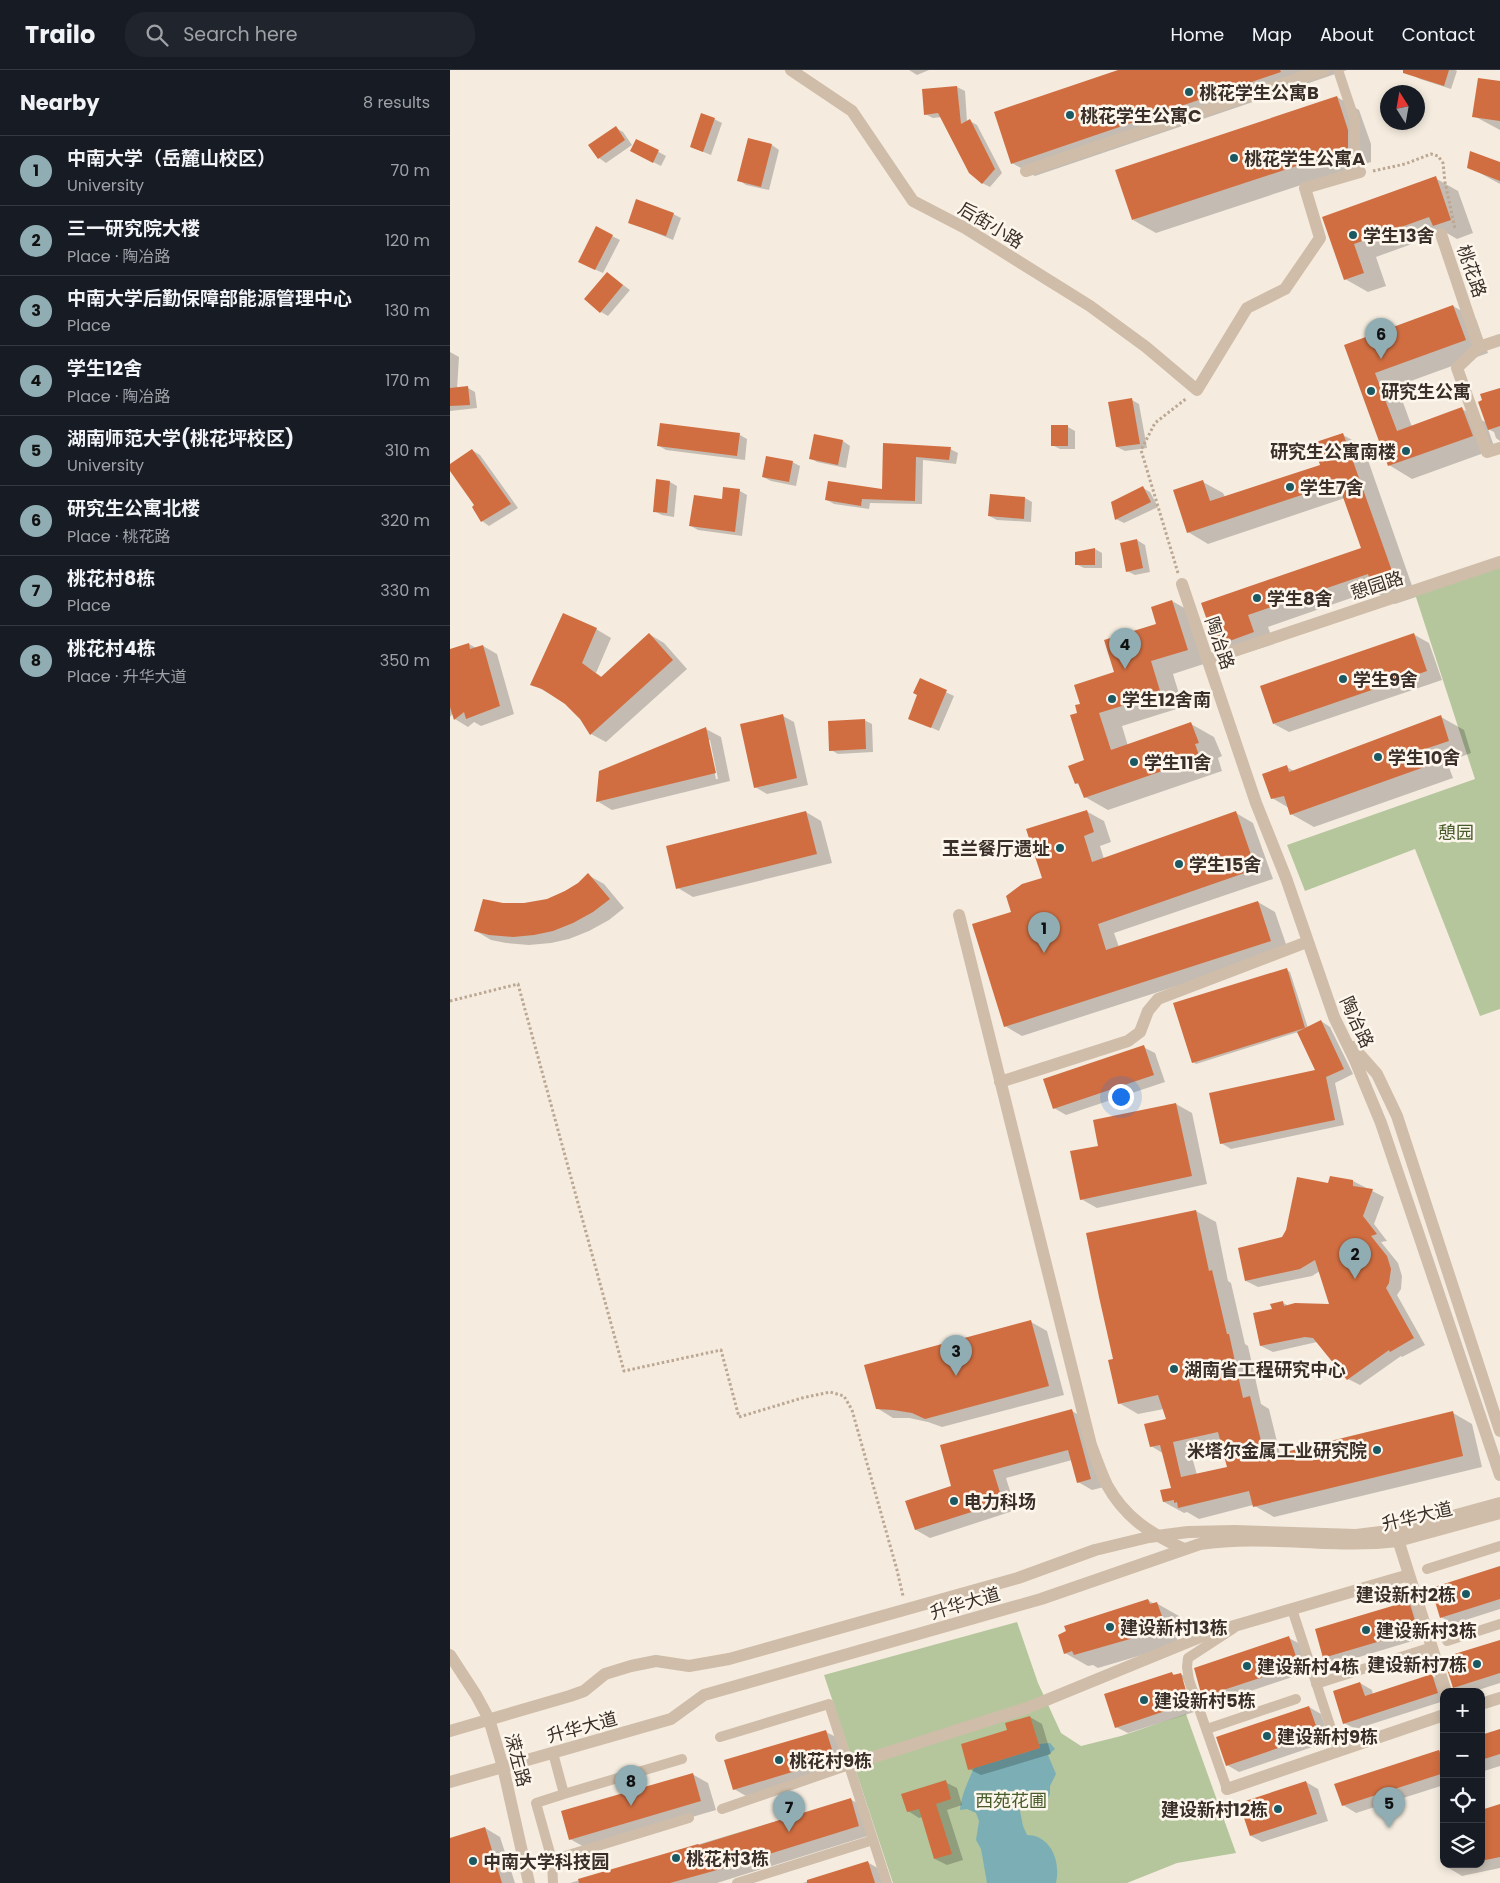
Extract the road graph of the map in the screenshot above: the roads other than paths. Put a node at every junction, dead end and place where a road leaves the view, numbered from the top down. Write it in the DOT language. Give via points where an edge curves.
graph roads {
  1 [pos="791,70"];
  2 [pos="1324,70"];
  3 [pos="1338,70"];
  4 [pos="1359,167"];
  5 [pos="1026,171"];
  6 [pos="1441,234"];
  7 [pos="1500,340"];
  8 [pos="1479,347"];
  9 [pos="1500,448"];
  10 [pos="1500,562"];
  11 [pos="1182,584"];
  12 [pos="1207,660"];
  13 [pos="959,915"];
  14 [pos="1307,942"];
  15 [pos="1346,1040"];
  16 [pos="1000,1082"];
  17 [pos="1500,1431"];
  18 [pos="1500,1475"];
  19 [pos="1500,1503"];
  20 [pos="1500,1513"];
  21 [pos="1156,1536"];
  22 [pos="1396,1536"];
  23 [pos="1500,1546"];
  24 [pos="1184,1549"];
  25 [pos="1427,1569"];
  26 [pos="1409,1575"];
  27 [pos="1292,1609"];
  28 [pos="1241,1624"];
  29 [pos="1500,1624"];
  30 [pos="1447,1641"];
  31 [pos="1432,1647"];
  32 [pos="450,1655"];
  33 [pos="1316,1684"];
  34 [pos="1445,1688"];
  35 [pos="1500,1698"];
  36 [pos="1296,1699"];
  37 [pos="1485,1703"];
  38 [pos="1440,1716"];
  39 [pos="489,1719"];
  40 [pos="1206,1730"];
  41 [pos="450,1731"];
  42 [pos="720,1737"];
  43 [pos="1338,1750"];
  44 [pos="553,1753"];
  45 [pos="682,1759"];
  46 [pos="848,1765"];
  47 [pos="503,1767"];
  48 [pos="450,1782"];
  49 [pos="1227,1789"];
  50 [pos="564,1794"];
  51 [pos="722,1809"];
  52 [pos="689,1818"];
  53 [pos="873,1840"];
  54 [pos="552,1860"];
  55 [pos="529,1883"];
  56 [pos="553,1883"];
  57 [pos="737,1883"];
  58 [pos="887,1883"];
  1 -- 4 [label="street, 后街小路" via="852,111 913,201 965,228 1090,306 1197,390 1246,308 1285,289 1320,238 1305,188"];
  2 -- 5 [label="street"];
  3 -- 4 [label="lane" via="1355,122 1355,154"];
  6 -- 8 [label="street, 桃花路"];
  7 -- 8 [label="street"];
  8 -- 9 [label="street" via="1457,368 1487,452"];
  10 -- 12 [label="street, 憩园路"];
  11 -- 12 [label="street, 陶冶路"];
  12 -- 14 [label="street, 陶冶路"];
  13 -- 16 [label="street"];
  14 -- 15 [label="street, 陶冶路" via="1334,1017"];
  14 -- 16 [label="street" via="1158,999 1148,1011 1140,1032 1128,1041"];
  15 -- 17 [label="street" via="1377,1074 1397,1116"];
  15 -- 18 [label="street, 陶冶路" via="1381,1123"];
  16 -- 21 [label="street" via="1091,1445 1107,1485 1119,1504 1138,1524"];
  19 -- 22 [label="street, 升华大道"];
  20 -- 22 [label="street, 升华大道"];
  21 -- 22 [label="street, 升华大道" via="1235,1531"];
  21 -- 24 [label="street"];
  21 -- 39 [label="street, 升华大道" via="1121,1542 1018,1578 729,1660 689,1666 656,1661 631,1666 605,1674 570,1696"];
  22 -- 24 [label="street, 升华大道" via="1371,1544 1222,1541"];
  22 -- 26 [label="street"];
  23 -- 25 [label="lane"];
  24 -- 44 [label="street, 升华大道" via="1042,1599 704,1695 671,1719"];
  26 -- 27 [label="street"];
  26 -- 31 [label="street"];
  27 -- 28 [label="street"];
  27 -- 33 [label="lane"];
  28 -- 40 [label="lane" via="1188,1658 1190,1680"];
  28 -- 46 [label="street" via="1210,1633 1027,1708"];
  29 -- 30 [label="lane"];
  31 -- 33 [label="lane"];
  31 -- 34 [label="street"];
  32 -- 39 [label="street, 溁左路"];
  33 -- 43 [label="lane"];
  35 -- 37 [label="street"];
  36 -- 40 [label="lane"];
  38 -- 43 [label="street"];
  39 -- 41 [label="street, 升华大道"];
  39 -- 47 [label="street, 溁左路"];
  40 -- 49 [label="lane"];
  42 -- 46 [label="lane" via="829,1704"];
  43 -- 49 [label="street"];
  44 -- 47 [label="street, 升华大道"];
  44 -- 50 [label="lane"];
  45 -- 50 [label="lane"];
  46 -- 51 [label="lane"];
  46 -- 53 [label="lane"];
  47 -- 48 [label="street, 升华大道"];
  47 -- 55 [label="street, 溁左路"];
  50 -- 54 [label="lane" via="536,1803"];
  52 -- 54 [label="lane"];
  53 -- 57 [label="lane"];
  53 -- 58 [label="lane"];
  54 -- 56 [label="lane"];
}
